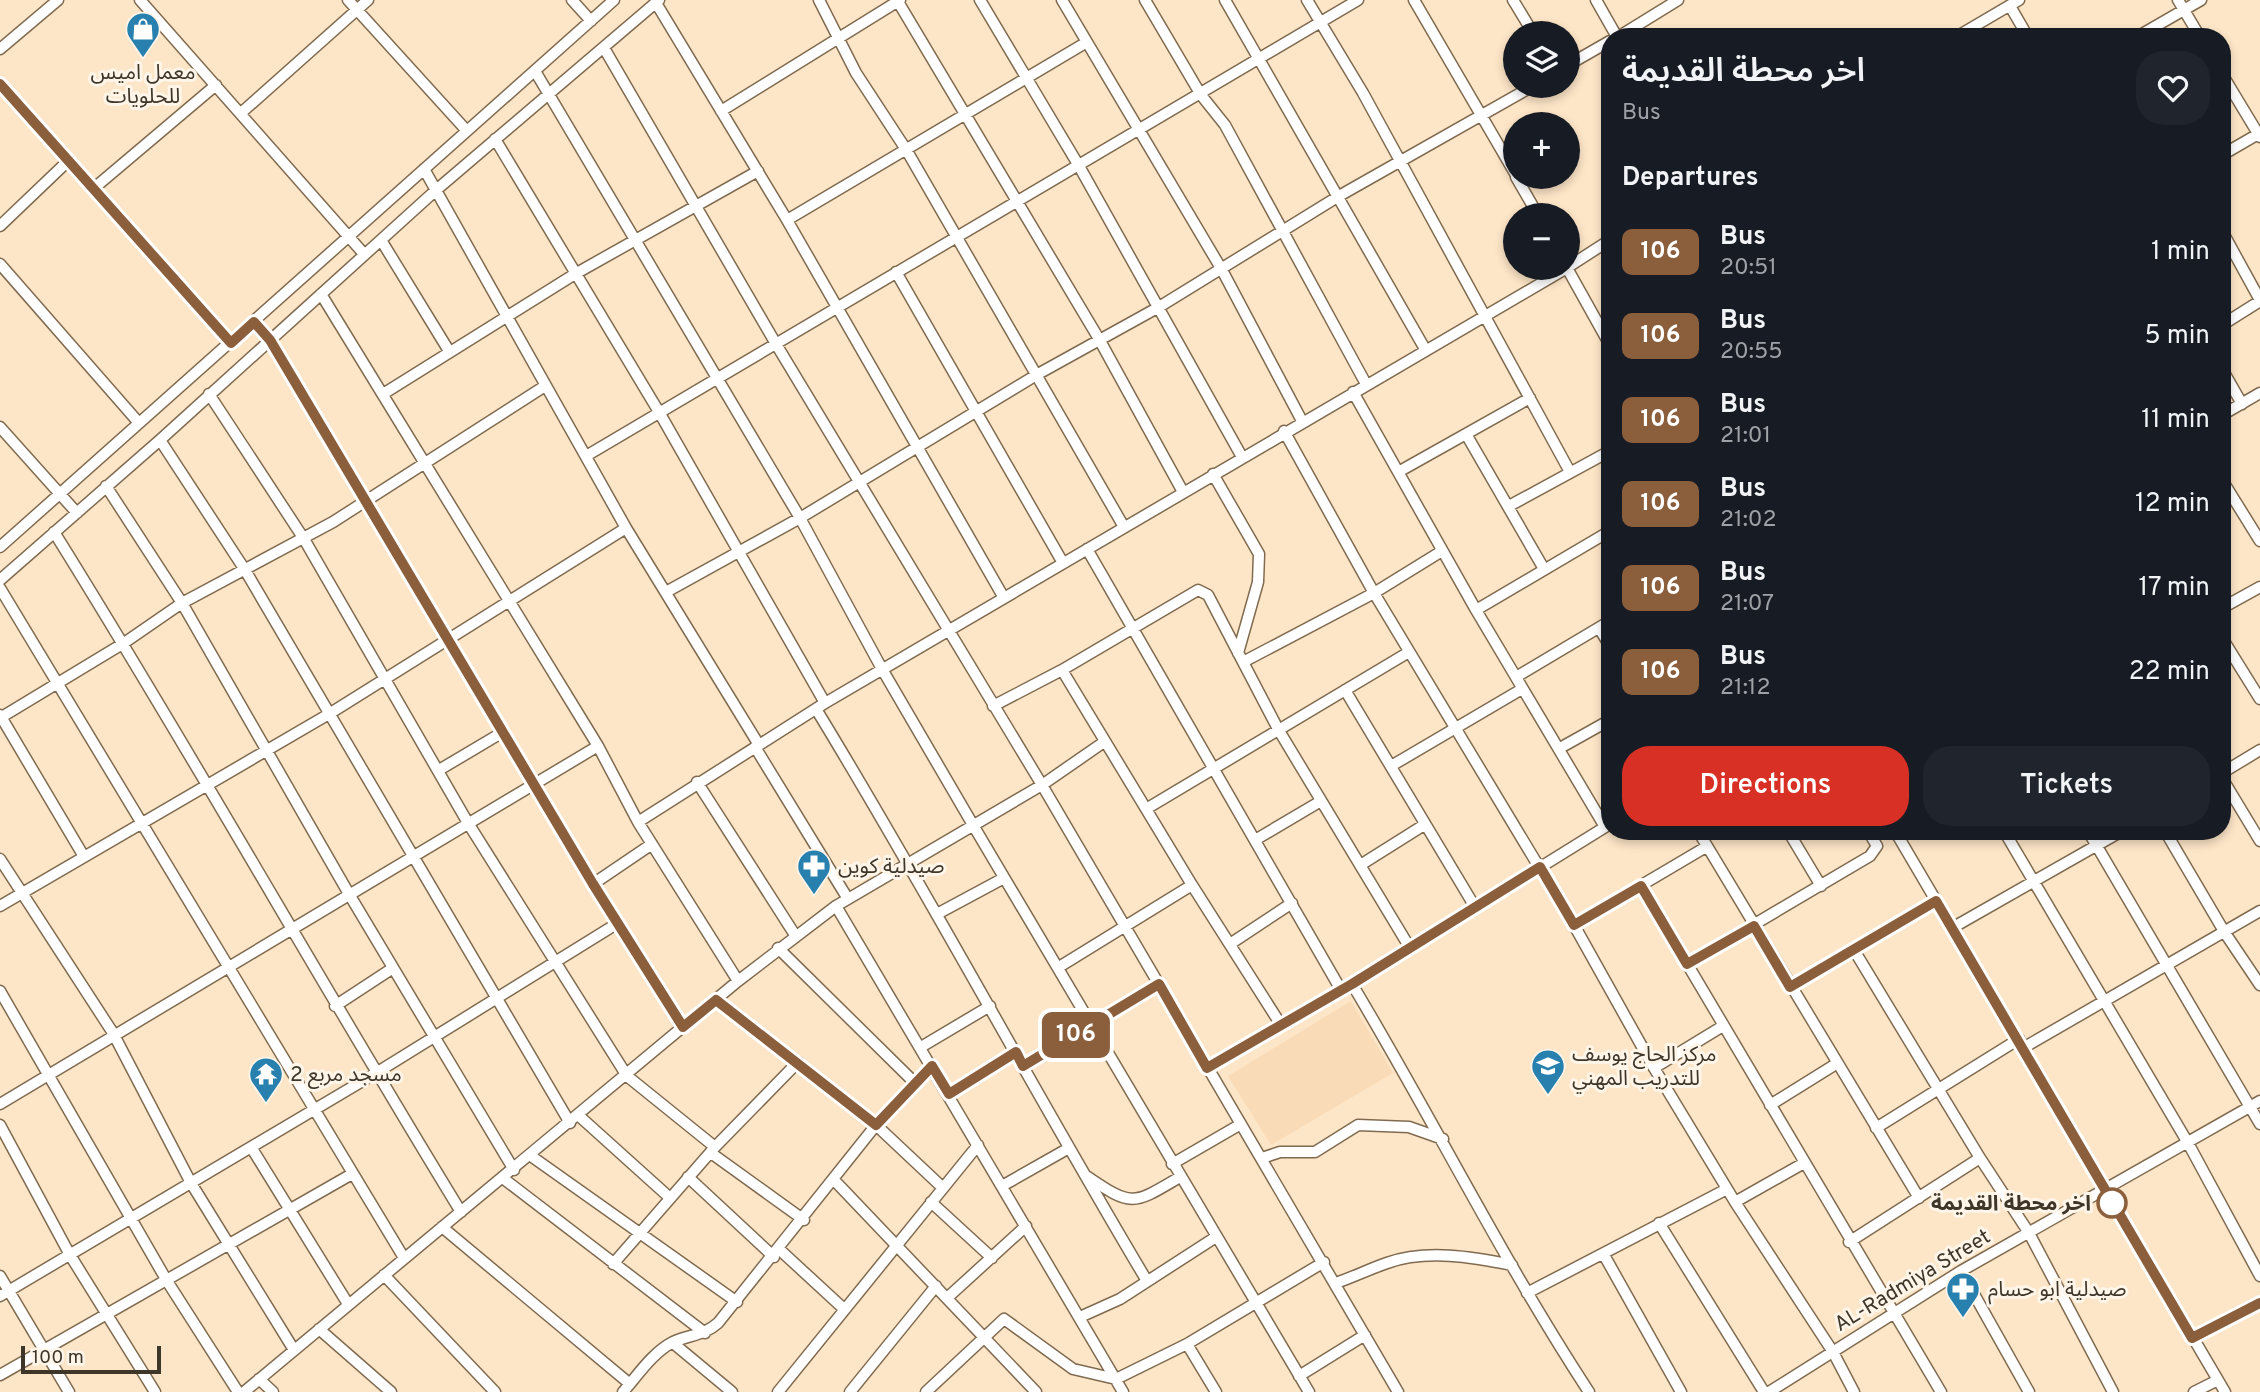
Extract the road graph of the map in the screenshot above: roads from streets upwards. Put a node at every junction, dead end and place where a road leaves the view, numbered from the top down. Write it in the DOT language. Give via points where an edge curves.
graph roads {
  1 [pos="58,0"];
  2 [pos="348,0"];
  3 [pos="368,0"];
  4 [pos="572,0"];
  5 [pos="614,0"];
  6 [pos="819,0"];
  7 [pos="899,0"];
  8 [pos="980,0"];
  9 [pos="1062,0"];
  10 [pos="1145,0"];
  11 [pos="1225,0"];
  12 [pos="1307,0"];
  13 [pos="1358,0"];
  14 [pos="1414,0"];
  15 [pos="1513,0"];
  16 [pos="1596,0"];
  17 [pos="2178,0"];
  18 [pos="2201,0"];
  19 [pos="657,1"];
  20 [pos="1676,1"];
  21 [pos="147,2"];
  22 [pos="2007,4"];
  23 [pos="357,10"];
  24 [pos="2184,10"];
  25 [pos="590,21"];
  26 [pos="1526,21"];
  27 [pos="1320,22"];
  28 [pos="1613,28"];
  29 [pos="1632,28"];
  30 [pos="1970,28"];
  31 [pos="2022,28"];
  32 [pos="2153,28"];
  33 [pos="2195,28"];
  34 [pos="839,35"];
  35 [pos="1087,42"];
  36 [pos="1601,46"];
  37 [pos="604,48"];
  38 [pos="0,49"];
  39 [pos="1580,58"];
  40 [pos="1260,60"];
  41 [pos="535,71"];
  42 [pos="1027,79"];
  43 [pos="0,84"];
  44 [pos="216,85"];
  45 [pos="2231,89"];
  46 [pos="549,95"];
  47 [pos="1201,95"];
  48 [pos="1512,98"];
  49 [pos="721,111"];
  50 [pos="241,113"];
  51 [pos="964,115"];
  52 [pos="1482,115"];
  53 [pos="467,131"];
  54 [pos="1140,131"];
  55 [pos="2259,134"];
  56 [pos="495,139"];
  57 [pos="2231,150"];
  58 [pos="906,151"];
  59 [pos="1503,153"];
  60 [pos="68,161"];
  61 [pos="1401,161"];
  62 [pos="1079,166"];
  63 [pos="424,169"];
  64 [pos="758,172"];
  65 [pos="93,189"];
  66 [pos="435,191"];
  67 [pos="1339,196"];
  68 [pos="1018,201"];
  69 [pos="697,207"];
  70 [pos="788,220"];
  71 [pos="0,226"];
  72 [pos="1281,232"];
  73 [pos="349,238"];
  74 [pos="956,238"];
  75 [pos="382,240"];
  76 [pos="637,240"];
  77 [pos="1601,246"];
  78 [pos="2231,248"];
  79 [pos="364,254"];
  80 [pos="1580,260"];
  81 [pos="0,264"];
  82 [pos="1222,270"];
  83 [pos="896,272"];
  84 [pos="575,274"];
  85 [pos="1545,280"];
  86 [pos="1574,280"];
  87 [pos="321,294"];
  88 [pos="2260,301"];
  89 [pos="836,307"];
  90 [pos="1159,307"];
  91 [pos="1484,314"];
  92 [pos="508,316"];
  93 [pos="2231,319"];
  94 [pos="254,322"];
  95 [pos="1601,329"];
  96 [pos="1099,339"];
  97 [pos="270,340"];
  98 [pos="231,343"];
  99 [pos="776,344"];
  100 [pos="1425,349"];
  101 [pos="449,351"];
  102 [pos="1038,374"];
  103 [pos="718,377"];
  104 [pos="1366,384"];
  105 [pos="2231,385"];
  106 [pos="545,386"];
  107 [pos="1353,392"];
  108 [pos="2260,393"];
  109 [pos="209,394"];
  110 [pos="383,394"];
  111 [pos="1530,398"];
  112 [pos="2242,404"];
  113 [pos="2231,410"];
  114 [pos="659,412"];
  115 [pos="978,412"];
  116 [pos="1302,421"];
  117 [pos="139,423"];
  118 [pos="0,427"];
  119 [pos="1284,431"];
  120 [pos="1466,435"];
  121 [pos="160,440"];
  122 [pos="919,447"];
  123 [pos="586,456"];
  124 [pos="1601,456"];
  125 [pos="1242,457"];
  126 [pos="425,464"];
  127 [pos="1400,471"];
  128 [pos="1570,472"];
  129 [pos="1213,474"];
  130 [pos="859,482"];
  131 [pos="106,486"];
  132 [pos="1183,492"];
  133 [pos="60,494"];
  134 [pos="2231,494"];
  135 [pos="363,502"];
  136 [pos="1510,506"];
  137 [pos="77,513"];
  138 [pos="800,518"];
  139 [pos="1125,527"];
  140 [pos="626,528"];
  141 [pos="54,532"];
  142 [pos="304,539"];
  143 [pos="1601,539"];
  144 [pos="2260,541"];
  145 [pos="0,547"];
  146 [pos="1087,549"];
  147 [pos="1442,551"];
  148 [pos="737,555"];
  149 [pos="1063,563"];
  150 [pos="1544,569"];
  151 [pos="245,570"];
  152 [pos="0,580"];
  153 [pos="2260,587"];
  154 [pos="0,588"];
  155 [pos="666,592"];
  156 [pos="1374,593"];
  157 [pos="1004,597"];
  158 [pos="507,600"];
  159 [pos="182,603"];
  160 [pos="2231,603"];
  161 [pos="1476,610"];
  162 [pos="1599,628"];
  163 [pos="1131,630"];
  164 [pos="947,631"];
  165 [pos="1601,631"];
  166 [pos="448,640"];
  167 [pos="124,643"];
  168 [pos="2231,652"];
  169 [pos="1409,653"];
  170 [pos="1241,657"];
  171 [pos="882,669"];
  172 [pos="1062,670"];
  173 [pos="1516,677"];
  174 [pos="387,679"];
  175 [pos="56,685"];
  176 [pos="1522,689"];
  177 [pos="1345,690"];
  178 [pos="2260,699"];
  179 [pos="820,706"];
  180 [pos="993,706"];
  181 [pos="329,714"];
  182 [pos="0,717"];
  183 [pos="1601,725"];
  184 [pos="1456,727"];
  185 [pos="1278,729"];
  186 [pos="503,732"];
  187 [pos="1104,741"];
  188 [pos="598,746"];
  189 [pos="757,746"];
  190 [pos="1560,748"];
  191 [pos="267,749"];
  192 [pos="2260,750"];
  193 [pos="1391,766"];
  194 [pos="1214,768"];
  195 [pos="2231,769"];
  196 [pos="439,770"];
  197 [pos="697,782"];
  198 [pos="208,783"];
  199 [pos="533,784"];
  200 [pos="1042,785"];
  201 [pos="2231,791"];
  202 [pos="1321,801"];
  203 [pos="1146,809"];
  204 [pos="1601,816"];
  205 [pos="139,822"];
  206 [pos="638,822"];
  207 [pos="468,823"];
  208 [pos="973,825"];
  209 [pos="1424,825"];
  210 [pos="1601,830"];
  211 [pos="1255,840"];
  212 [pos="1702,840"];
  213 [pos="1793,840"];
  214 [pos="1873,840"];
  215 [pos="1900,840"];
  216 [pos="2009,840"];
  217 [pos="2094,840"];
  218 [pos="2106,840"];
  219 [pos="2170,840"];
  220 [pos="2260,841"];
  221 [pos="652,844"];
  222 [pos="2097,845"];
  223 [pos="1706,847"];
  224 [pos="83,855"];
  225 [pos="413,857"];
  226 [pos="0,859"];
  227 [pos="910,863"];
  228 [pos="1362,864"];
  229 [pos="1540,867"];
  230 [pos="1004,878"];
  231 [pos="2033,881"];
  232 [pos="593,884"];
  233 [pos="1192,885"];
  234 [pos="1641,886"];
  235 [pos="1821,886"];
  236 [pos="20,893"];
  237 [pos="349,894"];
  238 [pos="848,899"];
  239 [pos="1936,901"];
  240 [pos="1292,903"];
  241 [pos="0,906"];
  242 [pos="836,906"];
  243 [pos="1475,907"];
  244 [pos="2260,912"];
  245 [pos="937,914"];
  246 [pos="618,923"];
  247 [pos="1574,925"];
  248 [pos="1754,926"];
  249 [pos="1125,927"];
  250 [pos="1952,928"];
  251 [pos="289,929"];
  252 [pos="2225,933"];
  253 [pos="795,935"];
  254 [pos="1230,944"];
  255 [pos="778,948"];
  256 [pos="1410,948"];
  257 [pos="1854,950"];
  258 [pos="555,961"];
  259 [pos="1687,964"];
  260 [pos="2167,964"];
  261 [pos="227,966"];
  262 [pos="1059,967"];
  263 [pos="393,968"];
  264 [pos="738,981"];
  265 [pos="1159,984"];
  266 [pos="1352,984"];
  267 [pos="2260,985"];
  268 [pos="1790,987"];
  269 [pos="1341,990"];
  270 [pos="0,991"];
  271 [pos="495,999"];
  272 [pos="716,1000"];
  273 [pos="2103,1001"];
  274 [pos="335,1006"];
  275 [pos="990,1006"];
  276 [pos="1282,1025"];
  277 [pos="1092,1026"];
  278 [pos="1723,1026"];
  279 [pos="683,1027"];
  280 [pos="113,1034"];
  281 [pos="435,1035"];
  282 [pos="2021,1044"];
  283 [pos="921,1047"];
  284 [pos="1016,1052"];
  285 [pos="798,1062"];
  286 [pos="1836,1064"];
  287 [pos="932,1066"];
  288 [pos="1023,1066"];
  289 [pos="1207,1068"];
  290 [pos="1654,1068"];
  291 [pos="376,1073"];
  292 [pos="46,1074"];
  293 [pos="627,1076"];
  294 [pos="915,1083"];
  295 [pos="1938,1088"];
  296 [pos="949,1094"];
  297 [pos="0,1104"];
  298 [pos="2255,1104"];
  299 [pos="1770,1105"];
  300 [pos="313,1111"];
  301 [pos="578,1115"];
  302 [pos="570,1123"];
  303 [pos="1241,1124"];
  304 [pos="2260,1124"];
  305 [pos="0,1125"];
  306 [pos="876,1125"];
  307 [pos="1876,1128"];
  308 [pos="1443,1139"];
  309 [pos="2188,1143"];
  310 [pos="978,1145"];
  311 [pos="251,1147"];
  312 [pos="1069,1148"];
  313 [pos="713,1150"];
  314 [pos="531,1156"];
  315 [pos="1262,1158"];
  316 [pos="1980,1158"];
  317 [pos="1804,1163"];
  318 [pos="1172,1164"];
  319 [pos="514,1170"];
  320 [pos="352,1174"];
  321 [pos="1083,1174"];
  322 [pos="688,1177"];
  323 [pos="1180,1177"];
  324 [pos="504,1178"];
  325 [pos="834,1180"];
  326 [pos="191,1183"];
  327 [pos="1002,1186"];
  328 [pos="943,1188"];
  329 [pos="1727,1189"];
  330 [pos="2105,1191"];
  331 [pos="669,1197"];
  332 [pos="1919,1198"];
  333 [pos="931,1202"];
  334 [pos="1735,1202"];
  335 [pos="290,1208"];
  336 [pos="461,1212"];
  337 [pos="131,1219"];
  338 [pos="804,1220"];
  339 [pos="1659,1223"];
  340 [pos="1026,1226"];
  341 [pos="442,1227"];
  342 [pos="638,1232"];
  343 [pos="2029,1233"];
  344 [pos="1216,1237"];
  345 [pos="1849,1242"];
  346 [pos="228,1244"];
  347 [pos="897,1245"];
  348 [pos="777,1253"];
  349 [pos="70,1255"];
  350 [pos="1604,1255"];
  351 [pos="404,1258"];
  352 [pos="992,1258"];
  353 [pos="1324,1262"];
  354 [pos="612,1264"];
  355 [pos="1512,1265"];
  356 [pos="1961,1271"];
  357 [pos="383,1275"];
  358 [pos="0,1276"];
  359 [pos="2260,1276"];
  360 [pos="167,1281"];
  361 [pos="1147,1281"];
  362 [pos="1336,1283"];
  363 [pos="936,1286"];
  364 [pos="1527,1293"];
  365 [pos="4,1294"];
  366 [pos="947,1298"];
  367 [pos="737,1302"];
  368 [pos="1253,1302"];
  369 [pos="2260,1303"];
  370 [pos="348,1304"];
  371 [pos="844,1310"];
  372 [pos="1896,1313"];
  373 [pos="106,1315"];
  374 [pos="1080,1317"];
  375 [pos="319,1329"];
  376 [pos="705,1333"];
  377 [pos="1366,1335"];
  378 [pos="2192,1338"];
  379 [pos="982,1339"];
  380 [pos="673,1343"];
  381 [pos="1187,1344"];
  382 [pos="294,1350"];
  383 [pos="44,1352"];
  384 [pos="1833,1352"];
  385 [pos="0,1376"];
  386 [pos="1299,1376"];
  387 [pos="1116,1379"];
  388 [pos="259,1380"];
  389 [pos="2218,1380"];
  390 [pos="626,1388"];
  391 [pos="1028,1389"];
  392 [pos="69,1392"];
  393 [pos="155,1392"];
  394 [pos="238,1392"];
  395 [pos="244,1392"];
  396 [pos="273,1392"];
  397 [pos="391,1392"];
  398 [pos="495,1392"];
  399 [pos="732,1392"];
  400 [pos="778,1392"];
  401 [pos="850,1392"];
  402 [pos="926,1392"];
  403 [pos="1123,1392"];
  404 [pos="1216,1392"];
  405 [pos="1308,1392"];
  406 [pos="1398,1392"];
  407 [pos="1589,1392"];
  408 [pos="1681,1392"];
  409 [pos="1767,1392"];
  410 [pos="1854,1392"];
  411 [pos="1941,1392"];
  412 [pos="2029,1392"];
  413 [pos="2113,1392"];
  414 [pos="2194,1392"];
  415 [pos="2225,1392"];
  1 -- 38 [label="street"];
  2 -- 23 [label="street"];
  3 -- 23 [label="street"];
  4 -- 25 [label="street"];
  5 -- 25 [label="street"];
  6 -- 34 [label="street"];
  7 -- 34 [label="street"];
  7 -- 51 [label="street"];
  8 -- 42 [label="street"];
  9 -- 35 [label="street"];
  10 -- 47 [label="street"];
  11 -- 40 [label="street"];
  12 -- 27 [label="street"];
  13 -- 27 [label="street"];
  14 -- 52 [label="street"];
  15 -- 26 [label="street"];
  16 -- 28 [label="street"];
  17 -- 24 [label="street"];
  18 -- 24 [label="street"];
  19 -- 37 [label="street"];
  19 -- 49 [label="street"];
  20 -- 29 [label="street"];
  21 -- 44 [label="street"];
  22 -- 30 [label="street"];
  22 -- 31 [label="street"];
  23 -- 50 [label="street"];
  23 -- 53 [label="street"];
  24 -- 32 [label="street"];
  24 -- 33 [label="street"];
  25 -- 41 [label="street"];
  27 -- 40 [label="street"];
  27 -- 61 [label="street"];
  34 -- 49 [label="street"];
  34 -- 58 [label="street" via="856,73"];
  35 -- 42 [label="street"];
  35 -- 54 [label="street"];
  36 -- 39 [label="street"];
  37 -- 46 [label="street"];
  37 -- 69 [label="street"];
  40 -- 47 [label="street"];
  40 -- 67 [label="street"];
  41 -- 46 [label="street"];
  41 -- 53 [label="street"];
  42 -- 51 [label="street"];
  42 -- 62 [label="street"];
  43 -- 60 [label="street"];
  44 -- 50 [label="street"];
  44 -- 65 [label="street"];
  45 -- 55 [label="street"];
  46 -- 56 [label="street"];
  46 -- 76 [label="street"];
  47 -- 54 [label="street"];
  47 -- 72 [label="street" via="1224,125"];
  48 -- 52 [label="street"];
  49 -- 64 [label="street"];
  50 -- 73 [label="street"];
  51 -- 58 [label="street"];
  51 -- 68 [label="street"];
  52 -- 59 [label="street"];
  52 -- 61 [label="street"];
  53 -- 63 [label="street"];
  54 -- 62 [label="street"];
  54 -- 82 [label="street"];
  55 -- 57 [label="street"];
  56 -- 66 [label="street"];
  56 -- 84 [label="street"];
  58 -- 70 [label="street"];
  58 -- 74 [label="street"];
  60 -- 65 [label="street"];
  60 -- 71 [label="street"];
  61 -- 67 [label="street"];
  61 -- 91 [label="street"];
  62 -- 68 [label="street"];
  62 -- 90 [label="street"];
  63 -- 66 [label="street"];
  63 -- 73 [label="street"];
  64 -- 69 [label="street"];
  64 -- 70 [label="street"];
  65 -- 98 [label="street"];
  66 -- 75 [label="street"];
  66 -- 92 [label="street"];
  67 -- 72 [label="street"];
  67 -- 100 [label="street"];
  68 -- 74 [label="street"];
  68 -- 96 [label="street"];
  69 -- 76 [label="street"];
  69 -- 99 [label="street"];
  70 -- 89 [label="street"];
  72 -- 82 [label="street"];
  72 -- 104 [label="street"];
  73 -- 79 [label="street"];
  73 -- 94 [label="street"];
  74 -- 83 [label="street"];
  74 -- 102 [label="street"];
  75 -- 79 [label="street"];
  75 -- 101 [label="street"];
  76 -- 84 [label="street"];
  76 -- 103 [label="street"];
  77 -- 80 [label="street"];
  78 -- 88 [label="street"];
  79 -- 87 [label="street"];
  81 -- 117 [label="street"];
  82 -- 90 [label="street"];
  82 -- 116 [label="street"];
  83 -- 89 [label="street"];
  83 -- 115 [label="street"];
  84 -- 92 [label="street"];
  84 -- 114 [label="street"];
  85 -- 91 [label="street"];
  86 -- 95 [label="street"];
  87 -- 97 [label="street"];
  87 -- 110 [label="street"];
  88 -- 93 [label="street"];
  89 -- 99 [label="street"];
  89 -- 122 [label="street"];
  90 -- 96 [label="street"];
  90 -- 125 [label="street"];
  91 -- 100 [label="street"];
  91 -- 111 [label="street"];
  92 -- 101 [label="street"];
  92 -- 106 [label="street"];
  94 -- 97 [label="street"];
  94 -- 98 [label="street"];
  96 -- 102 [label="street"];
  96 -- 132 [label="street"];
  97 -- 109 [label="street"];
  97 -- 135 [label="street"];
  98 -- 117 [label="street"];
  99 -- 103 [label="street"];
  99 -- 130 [label="street"];
  100 -- 104 [label="street"];
  101 -- 110 [label="street"];
  102 -- 115 [label="street"];
  102 -- 139 [label="street"];
  103 -- 114 [label="street"];
  103 -- 138 [label="street"];
  104 -- 107 [label="street"];
  105 -- 112 [label="street"];
  106 -- 123 [label="street"];
  106 -- 126 [label="street"];
  107 -- 116 [label="street"];
  107 -- 127 [label="street"];
  108 -- 112 [label="street"];
  109 -- 121 [label="street"];
  109 -- 142 [label="street"];
  110 -- 126 [label="street"];
  111 -- 120 [label="street"];
  111 -- 128 [label="street"];
  112 -- 113 [label="street"];
  114 -- 123 [label="street"];
  114 -- 148 [label="street"];
  115 -- 122 [label="street"];
  115 -- 149 [label="street"];
  116 -- 119 [label="street"];
  117 -- 133 [label="street"];
  118 -- 133 [label="street"];
  119 -- 125 [label="street"];
  119 -- 156 [label="street"];
  120 -- 127 [label="street"];
  120 -- 136 [label="street"];
  121 -- 131 [label="street"];
  121 -- 151 [label="street"];
  122 -- 130 [label="street"];
  122 -- 157 [label="street"];
  123 -- 140 [label="street"];
  124 -- 128 [label="street"];
  125 -- 129 [label="street"];
  126 -- 135 [label="street"];
  126 -- 158 [label="street"];
  127 -- 147 [label="street"];
  128 -- 136 [label="street"];
  129 -- 132 [label="street"];
  129 -- 170 [label="street" via="1259,554 1258,582"];
  130 -- 138 [label="street"];
  130 -- 164 [label="street"];
  131 -- 137 [label="street"];
  131 -- 159 [label="street"];
  132 -- 139 [label="street"];
  133 -- 137 [label="street"];
  133 -- 145 [label="street"];
  134 -- 144 [label="street"];
  135 -- 142 [label="street"];
  135 -- 166 [label="street"];
  136 -- 150 [label="street"];
  137 -- 141 [label="street"];
  138 -- 148 [label="street"];
  138 -- 171 [label="street"];
  139 -- 146 [label="street"];
  140 -- 155 [label="street"];
  140 -- 158 [label="street"];
  141 -- 152 [label="street"];
  141 -- 167 [label="street"];
  142 -- 151 [label="street"];
  142 -- 174 [label="street"];
  143 -- 150 [label="street"];
  146 -- 149 [label="street"];
  146 -- 163 [label="street"];
  147 -- 156 [label="street"];
  147 -- 161 [label="street"];
  148 -- 155 [label="street"];
  148 -- 179 [label="street"];
  149 -- 157 [label="street"];
  150 -- 161 [label="street"];
  151 -- 159 [label="street"];
  151 -- 181 [label="street"];
  153 -- 160 [label="street"];
  154 -- 175 [label="street"];
  155 -- 189 [label="street"];
  156 -- 169 [label="street"];
  156 -- 170 [label="street"];
  157 -- 164 [label="street"];
  158 -- 166 [label="street"];
  158 -- 188 [label="street"];
  159 -- 167 [label="street"];
  159 -- 191 [label="street"];
  161 -- 173 [label="street"];
  162 -- 165 [label="street"];
  162 -- 173 [label="street"];
  163 -- 170 [label="street" via="1198,590 1204,591"];
  163 -- 172 [label="street"];
  163 -- 194 [label="street"];
  164 -- 171 [label="street"];
  164 -- 180 [label="street"];
  166 -- 174 [label="street"];
  166 -- 186 [label="street"];
  167 -- 175 [label="street"];
  167 -- 198 [label="street"];
  168 -- 178 [label="street"];
  169 -- 177 [label="street"];
  169 -- 184 [label="street"];
  170 -- 185 [label="street"];
  171 -- 179 [label="street"];
  171 -- 208 [label="street"];
  172 -- 180 [label="street"];
  172 -- 187 [label="street"];
  173 -- 176 [label="street"];
  174 -- 181 [label="street"];
  174 -- 196 [label="street"];
  175 -- 182 [label="street"];
  175 -- 205 [label="street"];
  176 -- 184 [label="street"];
  176 -- 190 [label="street"];
  177 -- 185 [label="street"];
  177 -- 193 [label="street"];
  179 -- 189 [label="street"];
  179 -- 227 [label="street"];
  180 -- 200 [label="street"];
  181 -- 191 [label="street"];
  181 -- 225 [label="street"];
  182 -- 224 [label="street"];
  183 -- 190 [label="street"];
  184 -- 193 [label="street"];
  184 -- 229 [label="street"];
  185 -- 194 [label="street"];
  185 -- 202 [label="street"];
  186 -- 196 [label="street"];
  186 -- 199 [label="street"];
  187 -- 200 [label="street"];
  187 -- 203 [label="street"];
  188 -- 199 [label="street"];
  188 -- 206 [label="street"];
  189 -- 197 [label="street"];
  189 -- 238 [label="street"];
  190 -- 204 [label="street"];
  191 -- 198 [label="street"];
  191 -- 237 [label="street"];
  192 -- 195 [label="street"];
  193 -- 209 [label="street"];
  194 -- 203 [label="street"];
  194 -- 211 [label="street"];
  196 -- 207 [label="street"];
  197 -- 206 [label="street"];
  197 -- 253 [label="street"];
  198 -- 205 [label="street"];
  198 -- 251 [label="street"];
  199 -- 207 [label="street"];
  199 -- 232 [label="street"];
  200 -- 208 [label="street"];
  200 -- 249 [label="street"];
  201 -- 220 [label="street"];
  202 -- 211 [label="street"];
  202 -- 228 [label="street"];
  203 -- 233 [label="street"];
  205 -- 224 [label="street"];
  205 -- 261 [label="street"];
  206 -- 221 [label="street"];
  207 -- 225 [label="street"];
  207 -- 258 [label="street"];
  208 -- 227 [label="street"];
  208 -- 230 [label="street"];
  209 -- 228 [label="street"];
  209 -- 243 [label="street"];
  210 -- 229 [label="street"];
  211 -- 240 [label="street"];
  212 -- 223 [label="street"];
  213 -- 235 [label="street"];
  214 -- 235 [label="street" via="1876,852"];
  215 -- 239 [label="street"];
  216 -- 231 [label="street"];
  217 -- 222 [label="street"];
  218 -- 222 [label="street"];
  219 -- 252 [label="street"];
  221 -- 232 [label="street"];
  221 -- 264 [label="street"];
  222 -- 231 [label="street"];
  222 -- 260 [label="street"];
  223 -- 234 [label="street"];
  223 -- 248 [label="street"];
  224 -- 236 [label="street"];
  225 -- 237 [label="street"];
  225 -- 271 [label="street"];
  226 -- 236 [label="street"];
  227 -- 238 [label="street"];
  227 -- 245 [label="street"];
  228 -- 256 [label="street"];
  229 -- 243 [label="street"];
  229 -- 247 [label="street"];
  230 -- 245 [label="street"];
  230 -- 262 [label="street"];
  231 -- 250 [label="street"];
  231 -- 273 [label="street"];
  232 -- 246 [label="street"];
  233 -- 249 [label="street"];
  233 -- 254 [label="street"];
  234 -- 247 [label="street"];
  234 -- 259 [label="street"];
  235 -- 248 [label="street"];
  236 -- 241 [label="street"];
  236 -- 280 [label="street"];
  237 -- 251 [label="street"];
  237 -- 263 [label="street"];
  238 -- 242 [label="street"];
  239 -- 250 [label="street"];
  239 -- 257 [label="street"];
  240 -- 254 [label="street"];
  240 -- 269 [label="street"];
  242 -- 253 [label="street"];
  242 -- 283 [label="street"];
  243 -- 256 [label="street"];
  244 -- 252 [label="street"];
  245 -- 275 [label="street"];
  246 -- 258 [label="street"];
  246 -- 279 [label="street"];
  247 -- 290 [label="street"];
  248 -- 259 [label="street"];
  248 -- 268 [label="street"];
  249 -- 262 [label="street"];
  249 -- 265 [label="street"];
  250 -- 282 [label="street"];
  251 -- 261 [label="street"];
  251 -- 274 [label="street"];
  252 -- 260 [label="street"];
  252 -- 267 [label="street"];
  253 -- 255 [label="street"];
  254 -- 276 [label="street"];
  255 -- 264 [label="street"];
  255 -- 294 [label="street"];
  256 -- 266 [label="street"];
  257 -- 268 [label="street"];
  257 -- 295 [label="street"];
  258 -- 271 [label="street"];
  258 -- 293 [label="street"];
  259 -- 278 [label="street"];
  260 -- 273 [label="street"];
  260 -- 298 [label="street"];
  261 -- 280 [label="street"];
  261 -- 300 [label="street"];
  262 -- 277 [label="street"];
  263 -- 274 [label="street"];
  263 -- 281 [label="street"];
  264 -- 272 [label="street"];
  265 -- 277 [label="street"];
  265 -- 289 [label="street"];
  266 -- 269 [label="street"];
  266 -- 308 [label="street"];
  268 -- 286 [label="street"];
  269 -- 276 [label="street"];
  270 -- 292 [label="street"];
  271 -- 281 [label="street"];
  271 -- 302 [label="street"];
  272 -- 279 [label="street"];
  272 -- 285 [label="street"];
  273 -- 282 [label="street"];
  273 -- 309 [label="street"];
  274 -- 291 [label="street"];
  275 -- 283 [label="street"];
  275 -- 284 [label="street"];
  276 -- 289 [label="street"];
  277 -- 288 [label="street"];
  277 -- 318 [label="street"];
  278 -- 290 [label="street"];
  278 -- 299 [label="street"];
  279 -- 293 [label="street"];
  280 -- 292 [label="street"];
  280 -- 326 [label="street"];
  281 -- 291 [label="street"];
  281 -- 319 [label="street"];
  282 -- 295 [label="street"];
  282 -- 330 [label="street"];
  283 -- 287 [label="street"];
  284 -- 288 [label="street"];
  284 -- 296 [label="street"];
  285 -- 306 [label="street"];
  285 -- 313 [label="street"];
  286 -- 299 [label="street"];
  286 -- 307 [label="street"];
  287 -- 294 [label="street"];
  287 -- 296 [label="street"];
  288 -- 312 [label="street"];
  289 -- 303 [label="street"];
  290 -- 329 [label="street"];
  291 -- 300 [label="street"];
  291 -- 336 [label="street"];
  292 -- 297 [label="street"];
  292 -- 337 [label="street"];
  293 -- 301 [label="street"];
  293 -- 313 [label="street"];
  294 -- 306 [label="street"];
  295 -- 307 [label="street"];
  295 -- 316 [label="street"];
  296 -- 310 [label="street"];
  298 -- 304 [label="street"];
  298 -- 309 [label="street, AL-Radmiya Street"];
  299 -- 317 [label="street"];
  300 -- 311 [label="street"];
  300 -- 320 [label="street"];
  301 -- 302 [label="street"];
  301 -- 331 [label="street"];
  302 -- 314 [label="street"];
  303 -- 315 [label="street"];
  303 -- 318 [label="street"];
  305 -- 349 [label="street"];
  306 -- 325 [label="street"];
  306 -- 328 [label="street"];
  307 -- 332 [label="street"];
  308 -- 315 [label="street" via="1409,1127 1358,1125 1315,1152 1280,1152"];
  308 -- 355 [label="street"];
  309 -- 330 [label="street, AL-Radmiya Street"];
  309 -- 359 [label="street"];
  310 -- 327 [label="street"];
  310 -- 328 [label="street"];
  311 -- 326 [label="street"];
  311 -- 335 [label="street"];
  312 -- 321 [label="street"];
  312 -- 327 [label="street"];
  313 -- 322 [label="street"];
  313 -- 338 [label="street"];
  314 -- 319 [label="street"];
  314 -- 342 [label="street"];
  315 -- 353 [label="street"];
  316 -- 332 [label="street"];
  316 -- 343 [label="street"];
  317 -- 334 [label="street"];
  317 -- 345 [label="street"];
  318 -- 323 [label="street"];
  319 -- 324 [label="street"];
  320 -- 335 [label="street"];
  320 -- 351 [label="street"];
  321 -- 323 [label="street" via="1116,1197 1130,1200 1141,1199"];
  321 -- 361 [label="street"];
  322 -- 331 [label="street"];
  322 -- 348 [label="street"];
  323 -- 344 [label="street"];
  324 -- 336 [label="street"];
  324 -- 354 [label="street"];
  325 -- 338 [label="street"];
  325 -- 347 [label="street"];
  326 -- 337 [label="street"];
  326 -- 346 [label="street"];
  327 -- 340 [label="street"];
  328 -- 333 [label="street"];
  329 -- 334 [label="street"];
  329 -- 339 [label="street"];
  330 -- 343 [label="street, AL-Radmiya Street"];
  330 -- 378 [label="street"];
  331 -- 342 [label="street"];
  332 -- 345 [label="street"];
  333 -- 347 [label="street"];
  333 -- 352 [label="street"];
  334 -- 384 [label="street"];
  335 -- 346 [label="street"];
  335 -- 370 [label="street"];
  336 -- 341 [label="street"];
  337 -- 349 [label="street"];
  337 -- 360 [label="street"];
  338 -- 348 [label="street"];
  339 -- 350 [label="street"];
  339 -- 409 [label="street"];
  340 -- 352 [label="street"];
  340 -- 374 [label="street"];
  341 -- 351 [label="street"];
  341 -- 390 [label="street"];
  342 -- 354 [label="street"];
  342 -- 367 [label="street"];
  343 -- 356 [label="street, AL-Radmiya Street"];
  343 -- 413 [label="street"];
  344 -- 361 [label="street"];
  344 -- 368 [label="street"];
  345 -- 372 [label="street"];
  346 -- 360 [label="street"];
  346 -- 382 [label="street"];
  347 -- 363 [label="street"];
  347 -- 371 [label="street"];
  348 -- 367 [label="street"];
  348 -- 371 [label="street"];
  349 -- 365 [label="street"];
  349 -- 373 [label="street"];
  350 -- 364 [label="street"];
  350 -- 408 [label="street"];
  351 -- 357 [label="street"];
  352 -- 366 [label="street"];
  353 -- 362 [label="street"];
  353 -- 368 [label="street"];
  354 -- 376 [label="street"];
  355 -- 362 [label="street" via="1474,1258 1422,1257 1387,1262"];
  355 -- 364 [label="street"];
  356 -- 372 [label="street, AL-Radmiya Street"];
  356 -- 412 [label="street"];
  357 -- 370 [label="street"];
  357 -- 398 [label="street"];
  358 -- 365 [label="street"];
  360 -- 373 [label="street"];
  360 -- 394 [label="street"];
  361 -- 374 [label="street"];
  362 -- 377 [label="street"];
  363 -- 366 [label="street"];
  363 -- 401 [label="street"];
  364 -- 407 [label="street"];
  365 -- 383 [label="street"];
  366 -- 379 [label="street"];
  367 -- 376 [label="street"];
  368 -- 381 [label="street"];
  368 -- 386 [label="street"];
  369 -- 378 [label="street"];
  370 -- 375 [label="street"];
  371 -- 400 [label="street"];
  372 -- 384 [label="street, AL-Radmiya Street"];
  372 -- 411 [label="street"];
  373 -- 383 [label="street"];
  373 -- 393 [label="street"];
  374 -- 387 [label="street"];
  375 -- 382 [label="street"];
  375 -- 397 [label="street"];
  376 -- 380 [label="street"];
  377 -- 386 [label="street"];
  377 -- 406 [label="street"];
  378 -- 389 [label="street"];
  379 -- 387 [label="street" via="1006,1320 1073,1369"];
  379 -- 391 [label="street"];
  379 -- 402 [label="street"];
  380 -- 390 [label="street" via="654,1356"];
  380 -- 399 [label="street"];
  381 -- 387 [label="street"];
  381 -- 404 [label="street"];
  382 -- 388 [label="street"];
  383 -- 385 [label="street"];
  383 -- 392 [label="street"];
  384 -- 409 [label="street, AL-Radmiya Street"];
  384 -- 410 [label="street"];
  386 -- 405 [label="street"];
  387 -- 403 [label="street"];
  388 -- 395 [label="street"];
  388 -- 396 [label="street"];
  389 -- 414 [label="street"];
  389 -- 415 [label="street"];
}
